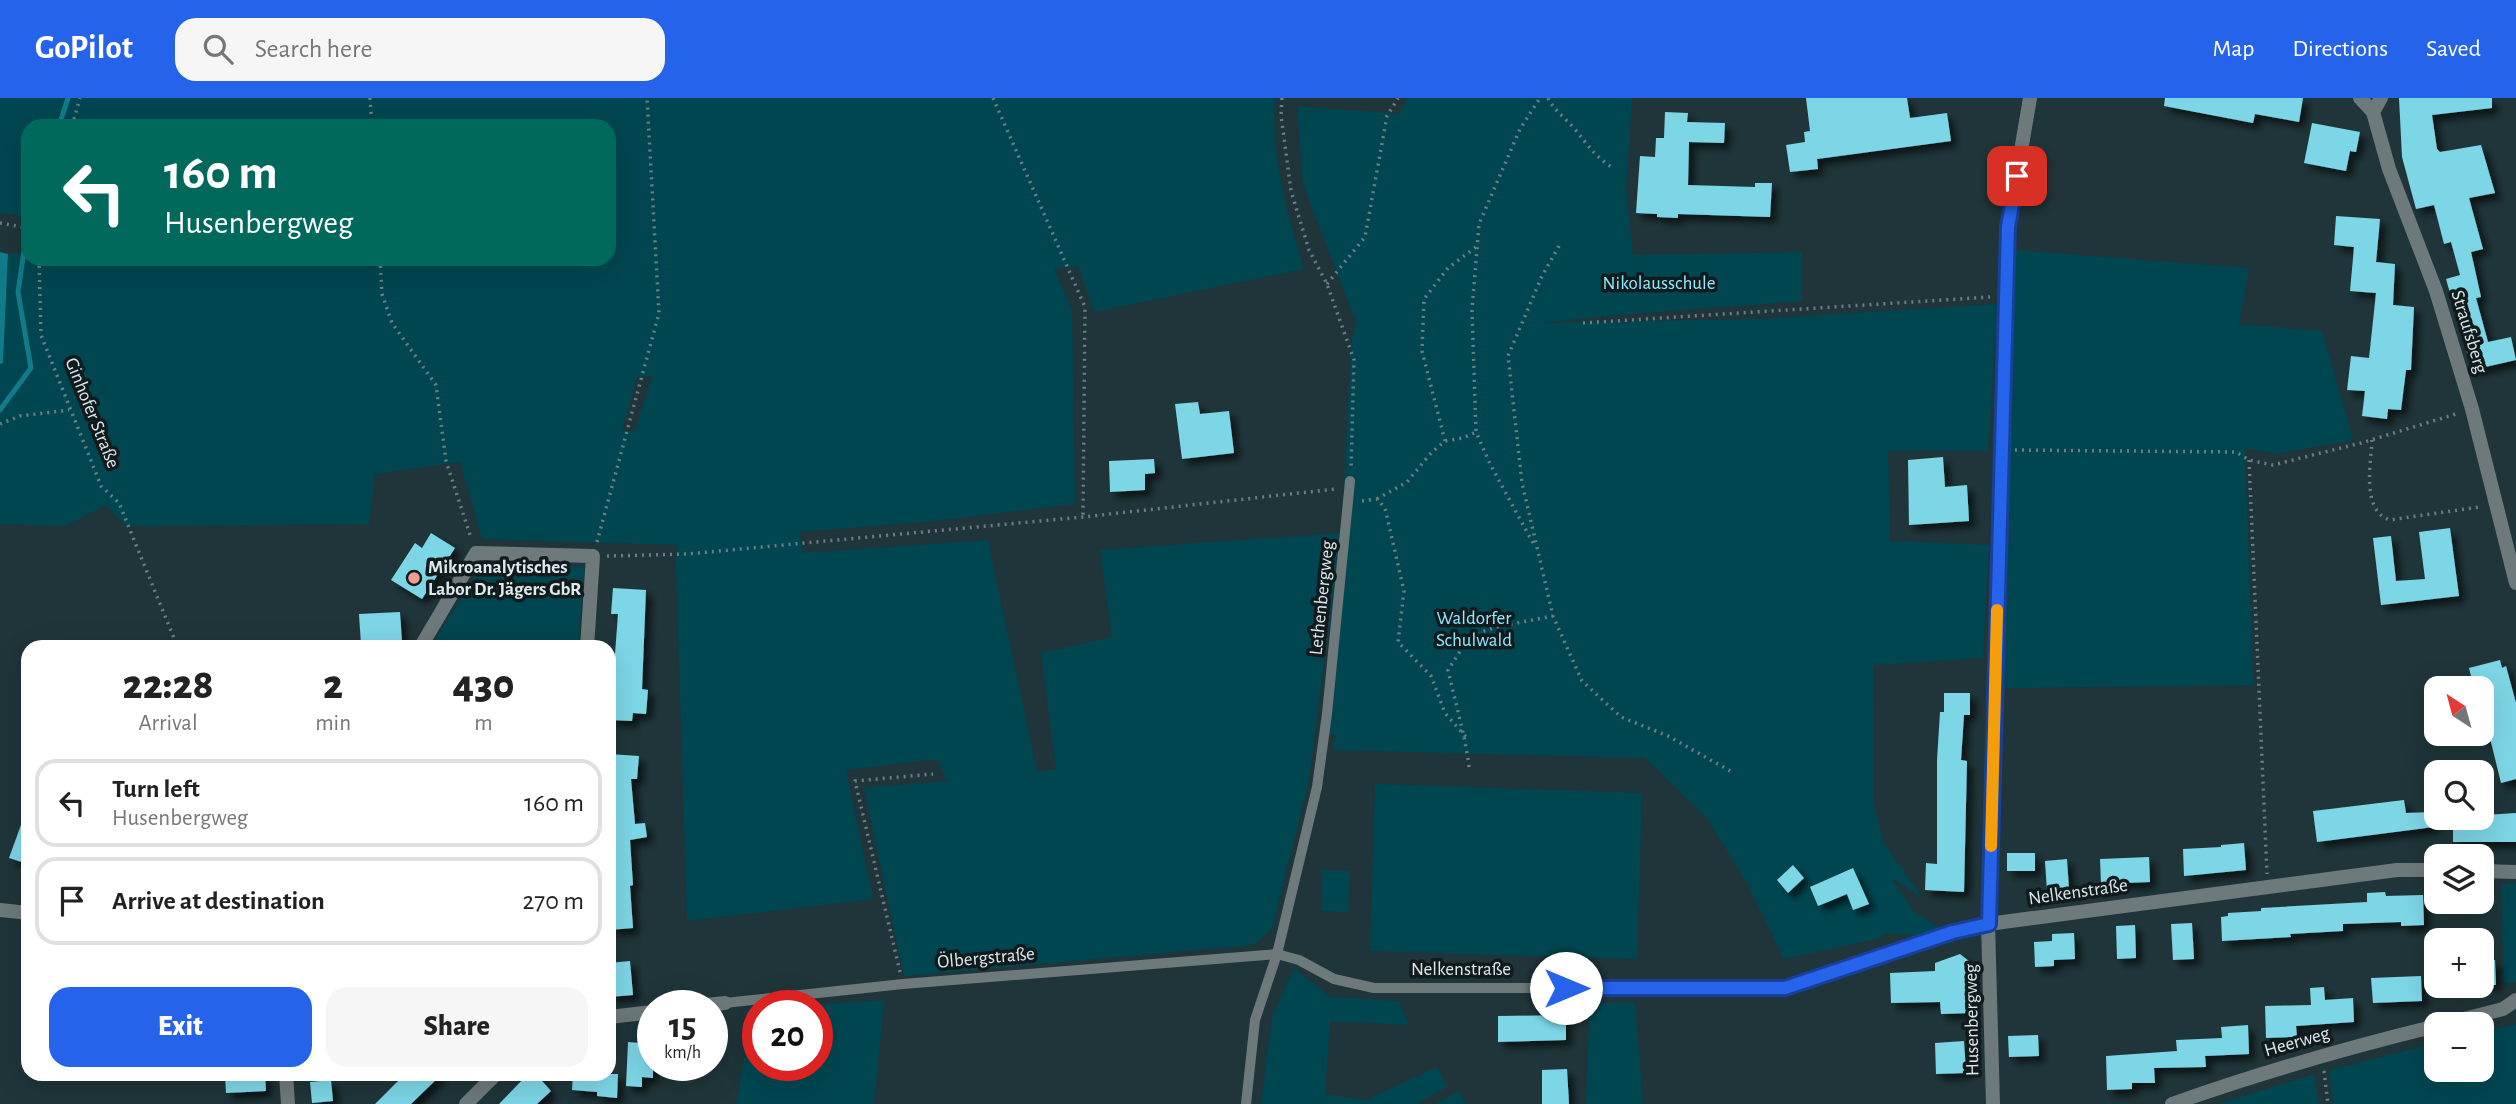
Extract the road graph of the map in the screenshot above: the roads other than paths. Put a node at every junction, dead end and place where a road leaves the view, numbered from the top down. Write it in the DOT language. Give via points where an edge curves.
graph roads {
  1 [pos="2030,98"];
  2 [pos="2360,98"];
  3 [pos="2381,98"];
  4 [pos="2373,113"];
  5 [pos="1351,485"];
  6 [pos="2516,583"];
  7 [pos="425,640"];
  8 [pos="588,640"];
  9 [pos="2424,870"];
  10 [pos="2494,871"];
  11 [pos="2516,872"];
  12 [pos="0,910"];
  13 [pos="21,912"];
  14 [pos="1989,924"];
  15 [pos="1278,954"];
  16 [pos="2516,1000"];
  17 [pos="728,1003"];
  18 [pos="2491,1012"];
  19 [pos="637,1014"];
  20 [pos="616,1016"];
  21 [pos="2424,1029"];
  22 [pos="286,1081"];
  23 [pos="489,1081"];
  24 [pos="288,1104"];
  25 [pos="466,1104"];
  26 [pos="1246,1104"];
  27 [pos="1993,1104"];
  28 [pos="2172,1104"];
  1 -- 14 [label="street, Husenbergweg" via="2008,227"];
  2 -- 4 [label="street"];
  3 -- 4 [label="street"];
  4 -- 6 [label="street, Straufsberg" via="2472,409"];
  5 -- 15 [label="lane, Lethenbergweg" via="1317,787"];
  7 -- 8 [label="street" via="476,553 593,556"];
  9 -- 14 [label="street, Nelkenstraße"];
  10 -- 11 [label="street"];
  12 -- 13 [label="street"];
  14 -- 15 [label="lane, Nelkenstraße" via="1785,988 1374,988 1334,979"];
  14 -- 27 [label="street, Husenbergweg"];
  15 -- 17 [label="lane, Ölbergstraße"];
  15 -- 26 [label="lane, Lethenbergweg" via="1255,1020"];
  16 -- 18 [label="street"];
  19 -- 20 [label="street"];
  21 -- 28 [label="street, Heerweg" via="2247,1077"];
  22 -- 24 [label="street"];
  23 -- 25 [label="street"];
}
